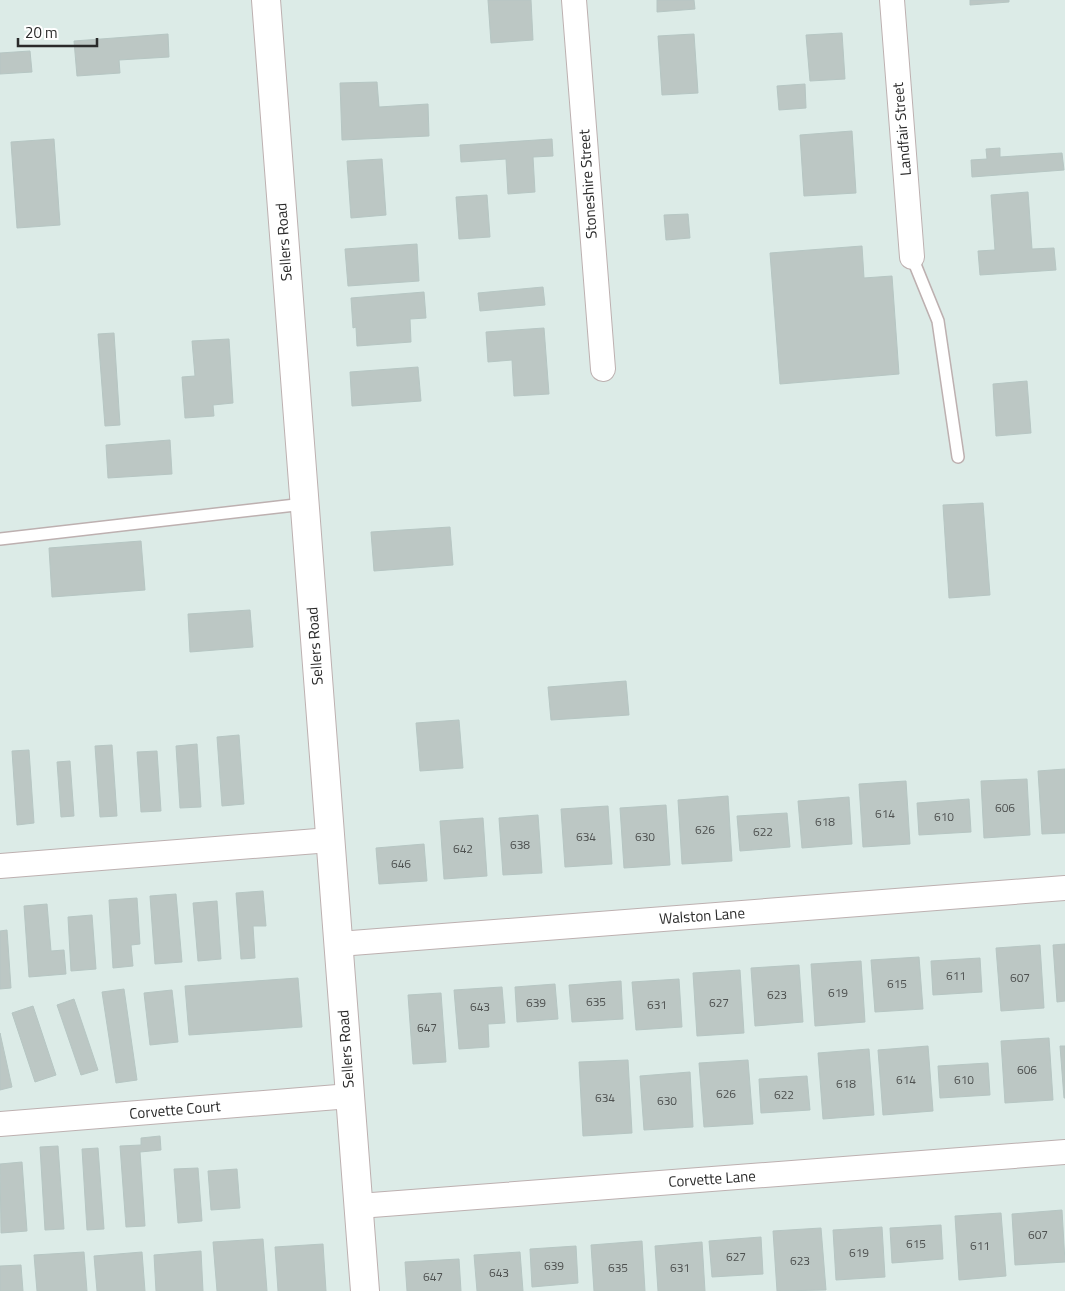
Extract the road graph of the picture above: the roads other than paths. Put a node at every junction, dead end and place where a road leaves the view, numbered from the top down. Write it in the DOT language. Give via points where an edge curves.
graph roads {
  1 [pos="266,0"];
  2 [pos="574,0"];
  3 [pos="892,0"];
  4 [pos="912,258"];
  5 [pos="603,369"];
  6 [pos="958,457"];
  7 [pos="304,504"];
  8 [pos="0,539"];
  9 [pos="330,840"];
  10 [pos="0,866"];
  11 [pos="1065,888"];
  12 [pos="339,944"];
  13 [pos="350,1096"];
  14 [pos="0,1124"];
  15 [pos="1065,1152"];
  16 [pos="358,1206"];
  17 [pos="365,1291"];
  1 -- 7 [label="street, Sellers Road"];
  2 -- 5 [label="street, Stoneshire Street"];
  3 -- 4 [label="street, Landfair Street"];
  4 -- 6 [label="lane" via="938,321"];
  7 -- 8 [label="lane"];
  7 -- 9 [label="street, Sellers Road"];
  9 -- 10 [label="street"];
  9 -- 12 [label="street, Sellers Road"];
  11 -- 12 [label="street, Walston Lane"];
  12 -- 13 [label="street, Sellers Road"];
  13 -- 14 [label="street, Corvette Court"];
  13 -- 16 [label="street, Sellers Road"];
  15 -- 16 [label="street, Corvette Lane"];
  16 -- 17 [label="street, Sellers Road"];
}
